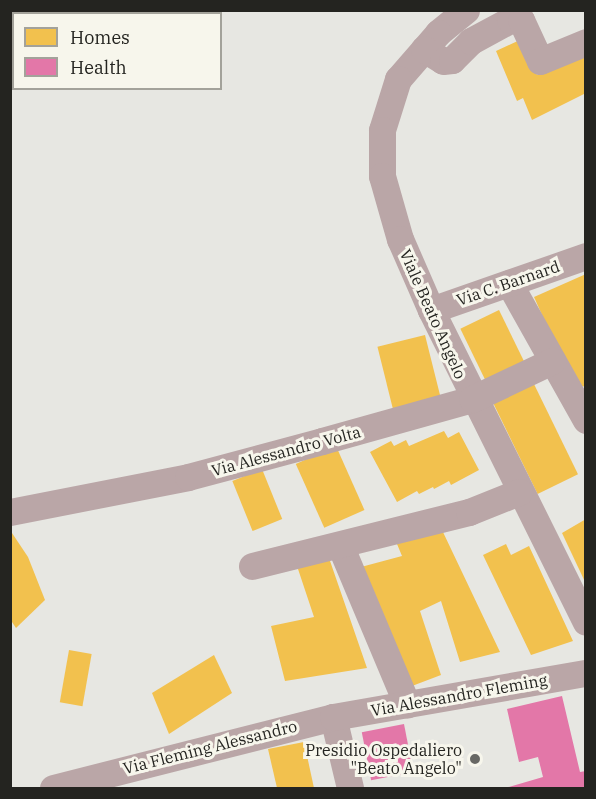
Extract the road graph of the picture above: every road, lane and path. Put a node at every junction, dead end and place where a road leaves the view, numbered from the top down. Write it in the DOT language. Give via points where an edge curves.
graph roads {
  1 [pos="466,10"];
  2 [pos="585,42"];
  3 [pos="424,49"];
  4 [pos="585,256"];
  5 [pos="508,283"];
  6 [pos="431,310"];
  7 [pos="552,361"];
  8 [pos="472,399"];
  9 [pos="585,420"];
  10 [pos="519,492"];
  11 [pos="10,512"];
  12 [pos="340,545"];
  13 [pos="252,566"];
  14 [pos="585,622"];
  15 [pos="585,673"];
  16 [pos="407,704"];
  17 [pos="333,717"];
  18 [pos="53,789"];
  19 [pos="350,789"];
  1 -- 3 [label="street, Viale Beato Angelo"];
  2 -- 3 [label="street" via="540,61 521,20 510,20 471,41 452,60 442,61"];
  3 -- 6 [label="street, Viale Beato Angelo" via="398,79 382,130 382,176 400,239"];
  4 -- 5 [label="street, Via C. Barnard"];
  5 -- 6 [label="street, Via C. Barnard"];
  5 -- 7 [label="street"];
  6 -- 8 [label="street, Viale Beato Angelo"];
  7 -- 8 [label="street, Via Alessandro Volta"];
  7 -- 9 [label="street"];
  8 -- 10 [label="street, Viale Beato Angelo"];
  8 -- 11 [label="street, Via Alessandro Volta" via="188,477"];
  10 -- 12 [label="street" via="469,512"];
  10 -- 14 [label="street, Viale Beato Angelo"];
  12 -- 13 [label="street"];
  12 -- 16 [label="street"];
  15 -- 16 [label="street, Via Alessandro Fleming"];
  16 -- 17 [label="street, Via Alessandro Fleming"];
  17 -- 18 [label="street, Via Fleming Alessandro"];
  17 -- 19 [label="street"];
}
